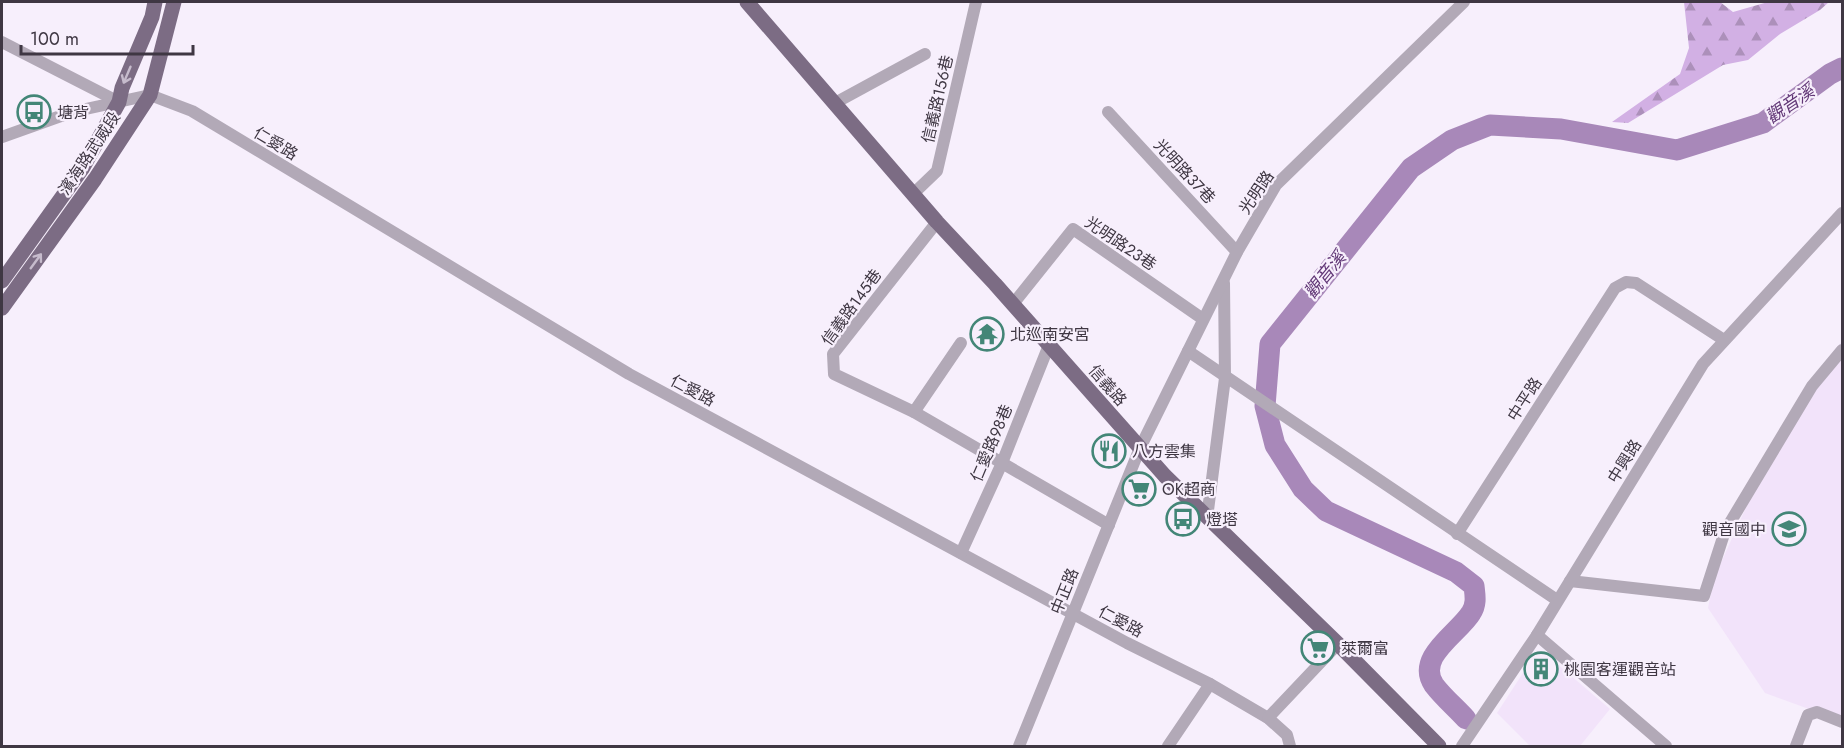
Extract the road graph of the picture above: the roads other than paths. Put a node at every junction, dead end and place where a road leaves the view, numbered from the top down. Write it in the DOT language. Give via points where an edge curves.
graph roads {
  1 [pos="155,2"];
  2 [pos="174,2"];
  3 [pos="747,2"];
  4 [pos="976,2"];
  5 [pos="1464,2"];
  6 [pos="2,42"];
  7 [pos="925,54"];
  8 [pos="150,95"];
  9 [pos="119,102"];
  10 [pos="836,104"];
  11 [pos="1108,112"];
  12 [pos="2,137"];
  13 [pos="913,194"];
  14 [pos="1842,213"];
  15 [pos="937,222"];
  16 [pos="1238,252"];
  17 [pos="2,281"];
  18 [pos="1224,282"];
  19 [pos="1013,304"];
  20 [pos="2,308"];
  21 [pos="1200,317"];
  22 [pos="1724,340"];
  23 [pos="961,343"];
  24 [pos="1049,345"];
  25 [pos="1842,350"];
  26 [pos="1188,351"];
  27 [pos="1225,378"];
  28 [pos="914,412"];
  29 [pos="1140,448"];
  30 [pos="1002,463"];
  31 [pos="1207,518"];
  32 [pos="1109,525"];
  33 [pos="1457,534"];
  34 [pos="961,553"];
  35 [pos="1570,581"];
  36 [pos="1557,600"];
  37 [pos="1073,614"];
  38 [pos="1537,635"];
  39 [pos="1338,644"];
  40 [pos="1210,684"];
  41 [pos="1268,718"];
  42 [pos="1842,722"];
  43 [pos="1019,747"];
  44 [pos="1168,747"];
  45 [pos="1290,747"];
  46 [pos="1439,747"];
  47 [pos="1462,747"];
  48 [pos="1666,747"];
  49 [pos="1796,747"];
  1 -- 9 [label="main road, 濱海路武威段, one-way"];
  2 -- 8 [label="main road, 濱海路武威段"];
  3 -- 10 [label="main road, 信義路"];
  4 -- 13 [label="street, 信義路156巷" via="937,171"];
  5 -- 16 [label="street, 光明路" via="1276,185"];
  6 -- 9 [label="street"];
  7 -- 10 [label="street"];
  8 -- 9 [label="street"];
  20 -- 8 [label="main road, 濱海路武威段, one-way"];
  8 -- 34 [label="street, 仁愛路" via="192,111 629,374"];
  9 -- 12 [label="street" via="72,112"];
  9 -- 17 [label="main road, 濱海路武威段" via="82,169"];
  10 -- 13 [label="main road, 信義路"];
  11 -- 16 [label="street, 光明路37巷"];
  13 -- 15 [label="main road, 信義路"];
  14 -- 22 [label="street, 中興路"];
  15 -- 19 [label="main road, 信義路"];
  15 -- 28 [label="street, 信義路145巷" via="833,354 834,374"];
  16 -- 18 [label="street, 光明路"];
  18 -- 26 [label="street, 光明路"];
  18 -- 27 [label="street"];
  19 -- 21 [label="street, 光明路23巷" via="1073,229"];
  19 -- 24 [label="main road, 信義路"];
  22 -- 33 [label="street, 中平路" via="1636,283 1626,282 1615,288"];
  22 -- 35 [label="street, 中興路" via="1703,364"];
  23 -- 28 [label="street"];
  24 -- 29 [label="main road, 信義路"];
  24 -- 30 [label="street, 仁愛路98巷"];
  25 -- 35 [label="street" via="1812,386 1725,531 1704,596"];
  26 -- 27 [label="street"];
  26 -- 29 [label="street, 光明路"];
  27 -- 31 [label="street"];
  27 -- 33 [label="street"];
  28 -- 30 [label="street"];
  29 -- 31 [label="main road, 信義路"];
  29 -- 32 [label="street, 中正路"];
  30 -- 32 [label="street"];
  30 -- 34 [label="street, 仁愛路98巷"];
  31 -- 39 [label="main road, 信義路"];
  32 -- 37 [label="street, 中正路"];
  33 -- 36 [label="street"];
  34 -- 37 [label="street, 仁愛路"];
  35 -- 36 [label="street, 中興路"];
  36 -- 38 [label="street, 中興路"];
  37 -- 40 [label="street, 仁愛路"];
  37 -- 43 [label="street, 中正路"];
  38 -- 47 [label="street, 中興路"];
  38 -- 48 [label="street"];
  39 -- 41 [label="street"];
  39 -- 46 [label="main road, 信義路"];
  40 -- 41 [label="street, 仁愛路"];
  40 -- 44 [label="street"];
  41 -- 45 [label="street, 仁愛路" via="1287,735"];
  42 -- 49 [label="street" via="1817,712 1809,715"];
}
